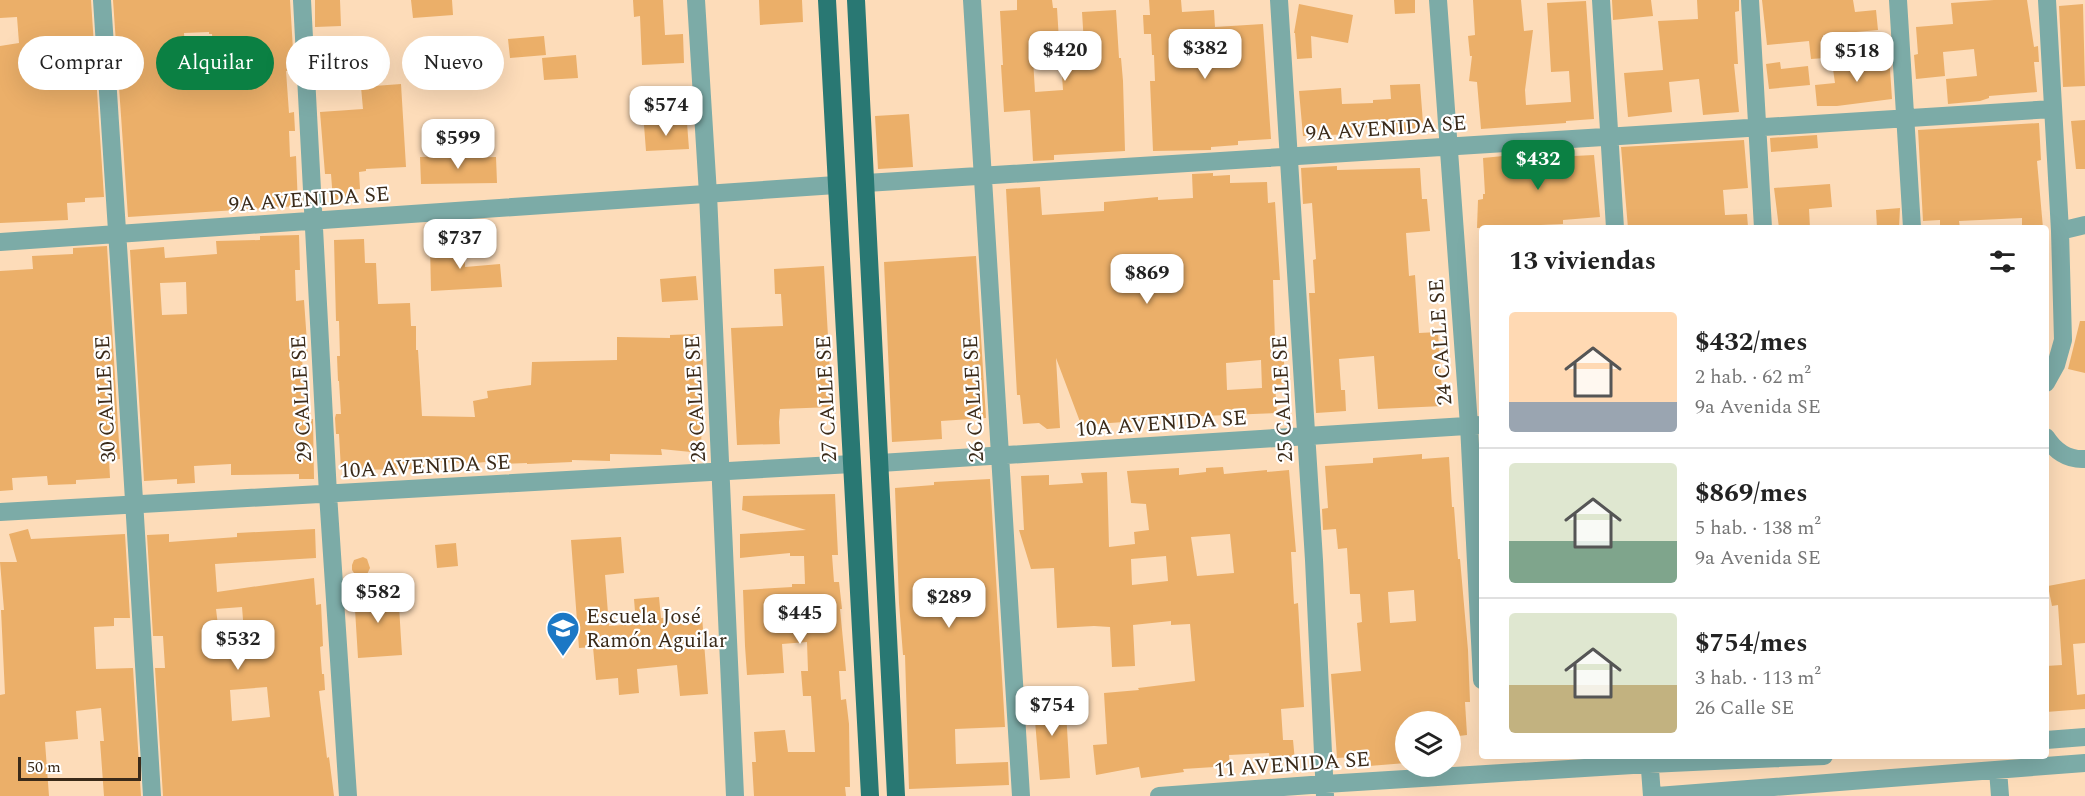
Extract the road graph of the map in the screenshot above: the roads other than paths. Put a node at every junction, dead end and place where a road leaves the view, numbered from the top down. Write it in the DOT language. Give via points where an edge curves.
graph roads {
  1 [pos="102,0"];
  2 [pos="302,0"];
  3 [pos="696,0"];
  4 [pos="826,0"];
  5 [pos="856,0"];
  6 [pos="972,0"];
  7 [pos="1279,0"];
  8 [pos="1438,0"];
  9 [pos="1601,0"];
  10 [pos="1750,0"];
  11 [pos="1898,0"];
  12 [pos="2047,0"];
  13 [pos="2053,109"];
  14 [pos="1904,119"];
  15 [pos="1757,128"];
  16 [pos="1610,137"];
  17 [pos="1449,147"];
  18 [pos="1290,157"];
  19 [pos="983,176"];
  20 [pos="866,183"];
  21 [pos="836,185"];
  22 [pos="708,194"];
  23 [pos="314,221"];
  24 [pos="1615,225"];
  25 [pos="1763,225"];
  26 [pos="1912,225"];
  27 [pos="2085,225"];
  28 [pos="2060,231"];
  29 [pos="119,234"];
  30 [pos="0,242"];
  31 [pos="2049,378"];
  32 [pos="1476,425"];
  33 [pos="1306,435"];
  34 [pos="2049,440"];
  35 [pos="999,456"];
  36 [pos="2085,459"];
  37 [pos="880,463"];
  38 [pos="852,464"];
  39 [pos="720,472"];
  40 [pos="328,494"];
  41 [pos="133,504"];
  42 [pos="0,512"];
  43 [pos="1479,552"];
  44 [pos="2085,737"];
  45 [pos="2049,740"];
  46 [pos="1697,759"];
  47 [pos="1649,760"];
  48 [pos="2085,763"];
  49 [pos="1965,764"];
  50 [pos="1487,765"];
  51 [pos="1998,770"];
  52 [pos="1325,790"];
  53 [pos="152,796"];
  54 [pos="348,796"];
  55 [pos="735,796"];
  56 [pos="870,796"];
  57 [pos="896,796"];
  58 [pos="1021,796"];
  59 [pos="1159,796"];
  60 [pos="1652,796"];
  61 [pos="1657,796"];
  62 [pos="2000,796"];
  1 -- 29 [label="street, 30 CALLE SE"];
  2 -- 23 [label="street, 29 CALLE SE"];
  3 -- 22 [label="street, 28 CALLE SE"];
  4 -- 21 [label="main road, 27 CALLE SE"];
  5 -- 20 [label="main road"];
  6 -- 19 [label="street, 26 CALLE SE"];
  7 -- 18 [label="street, 25 CALLE SE"];
  8 -- 17 [label="street, 24 CALLE SE"];
  9 -- 16 [label="street"];
  10 -- 15 [label="street"];
  11 -- 14 [label="street"];
  12 -- 13 [label="street"];
  13 -- 14 [label="street, 9A AVENIDA SE"];
  13 -- 28 [label="street"];
  14 -- 15 [label="street, 9A AVENIDA SE"];
  14 -- 26 [label="street"];
  15 -- 16 [label="street, 9A AVENIDA SE"];
  15 -- 25 [label="street"];
  16 -- 17 [label="street, 9A AVENIDA SE"];
  16 -- 24 [label="street"];
  17 -- 18 [label="street, 9A AVENIDA SE"];
  17 -- 32 [label="street, 24 CALLE SE"];
  18 -- 19 [label="street, 9A AVENIDA SE"];
  18 -- 33 [label="street, 25 CALLE SE"];
  19 -- 20 [label="street, 9A AVENIDA SE"];
  19 -- 35 [label="street, 26 CALLE SE"];
  20 -- 37 [label="main road"];
  21 -- 22 [label="street, 9A AVENIDA SE"];
  21 -- 38 [label="main road, 27 CALLE SE"];
  22 -- 23 [label="street, 9A AVENIDA SE"];
  22 -- 39 [label="street, 28 CALLE SE"];
  23 -- 29 [label="street, 9A AVENIDA SE"];
  23 -- 40 [label="street, 29 CALLE SE"];
  27 -- 28 [label="street"];
  28 -- 31 [label="street" via="2063,340"];
  29 -- 30 [label="street, 9A AVENIDA SE"];
  29 -- 41 [label="street, 30 CALLE SE"];
  32 -- 33 [label="street, 10A AVENIDA SE"];
  32 -- 43 [label="street, 24 CALLE SE"];
  33 -- 35 [label="street, 10A AVENIDA SE"];
  33 -- 52 [label="street, 25 CALLE SE"];
  34 -- 36 [label="street" via="2074,460"];
  35 -- 37 [label="street, 10A AVENIDA SE"];
  35 -- 58 [label="street, 26 CALLE SE"];
  37 -- 57 [label="main road"];
  38 -- 39 [label="street, 10A AVENIDA SE"];
  38 -- 56 [label="main road, 27 CALLE SE"];
  39 -- 40 [label="street, 10A AVENIDA SE"];
  39 -- 55 [label="street, 28 CALLE SE"];
  40 -- 41 [label="street, 10A AVENIDA SE"];
  40 -- 54 [label="street, 29 CALLE SE"];
  41 -- 42 [label="street, 10A AVENIDA SE"];
  41 -- 53 [label="street, 30 CALLE SE"];
  44 -- 45 [label="street"];
  46 -- 47 [label="street, 11 AVENIDA SE"];
  47 -- 50 [label="street, 11 AVENIDA SE"];
  47 -- 60 [label="street"];
  48 -- 51 [label="street"];
  49 -- 51 [label="street"];
  49 -- 61 [label="street"];
  50 -- 52 [label="street, 11 AVENIDA SE"];
  51 -- 62 [label="street"];
  52 -- 59 [label="street, 11 AVENIDA SE"];
}
